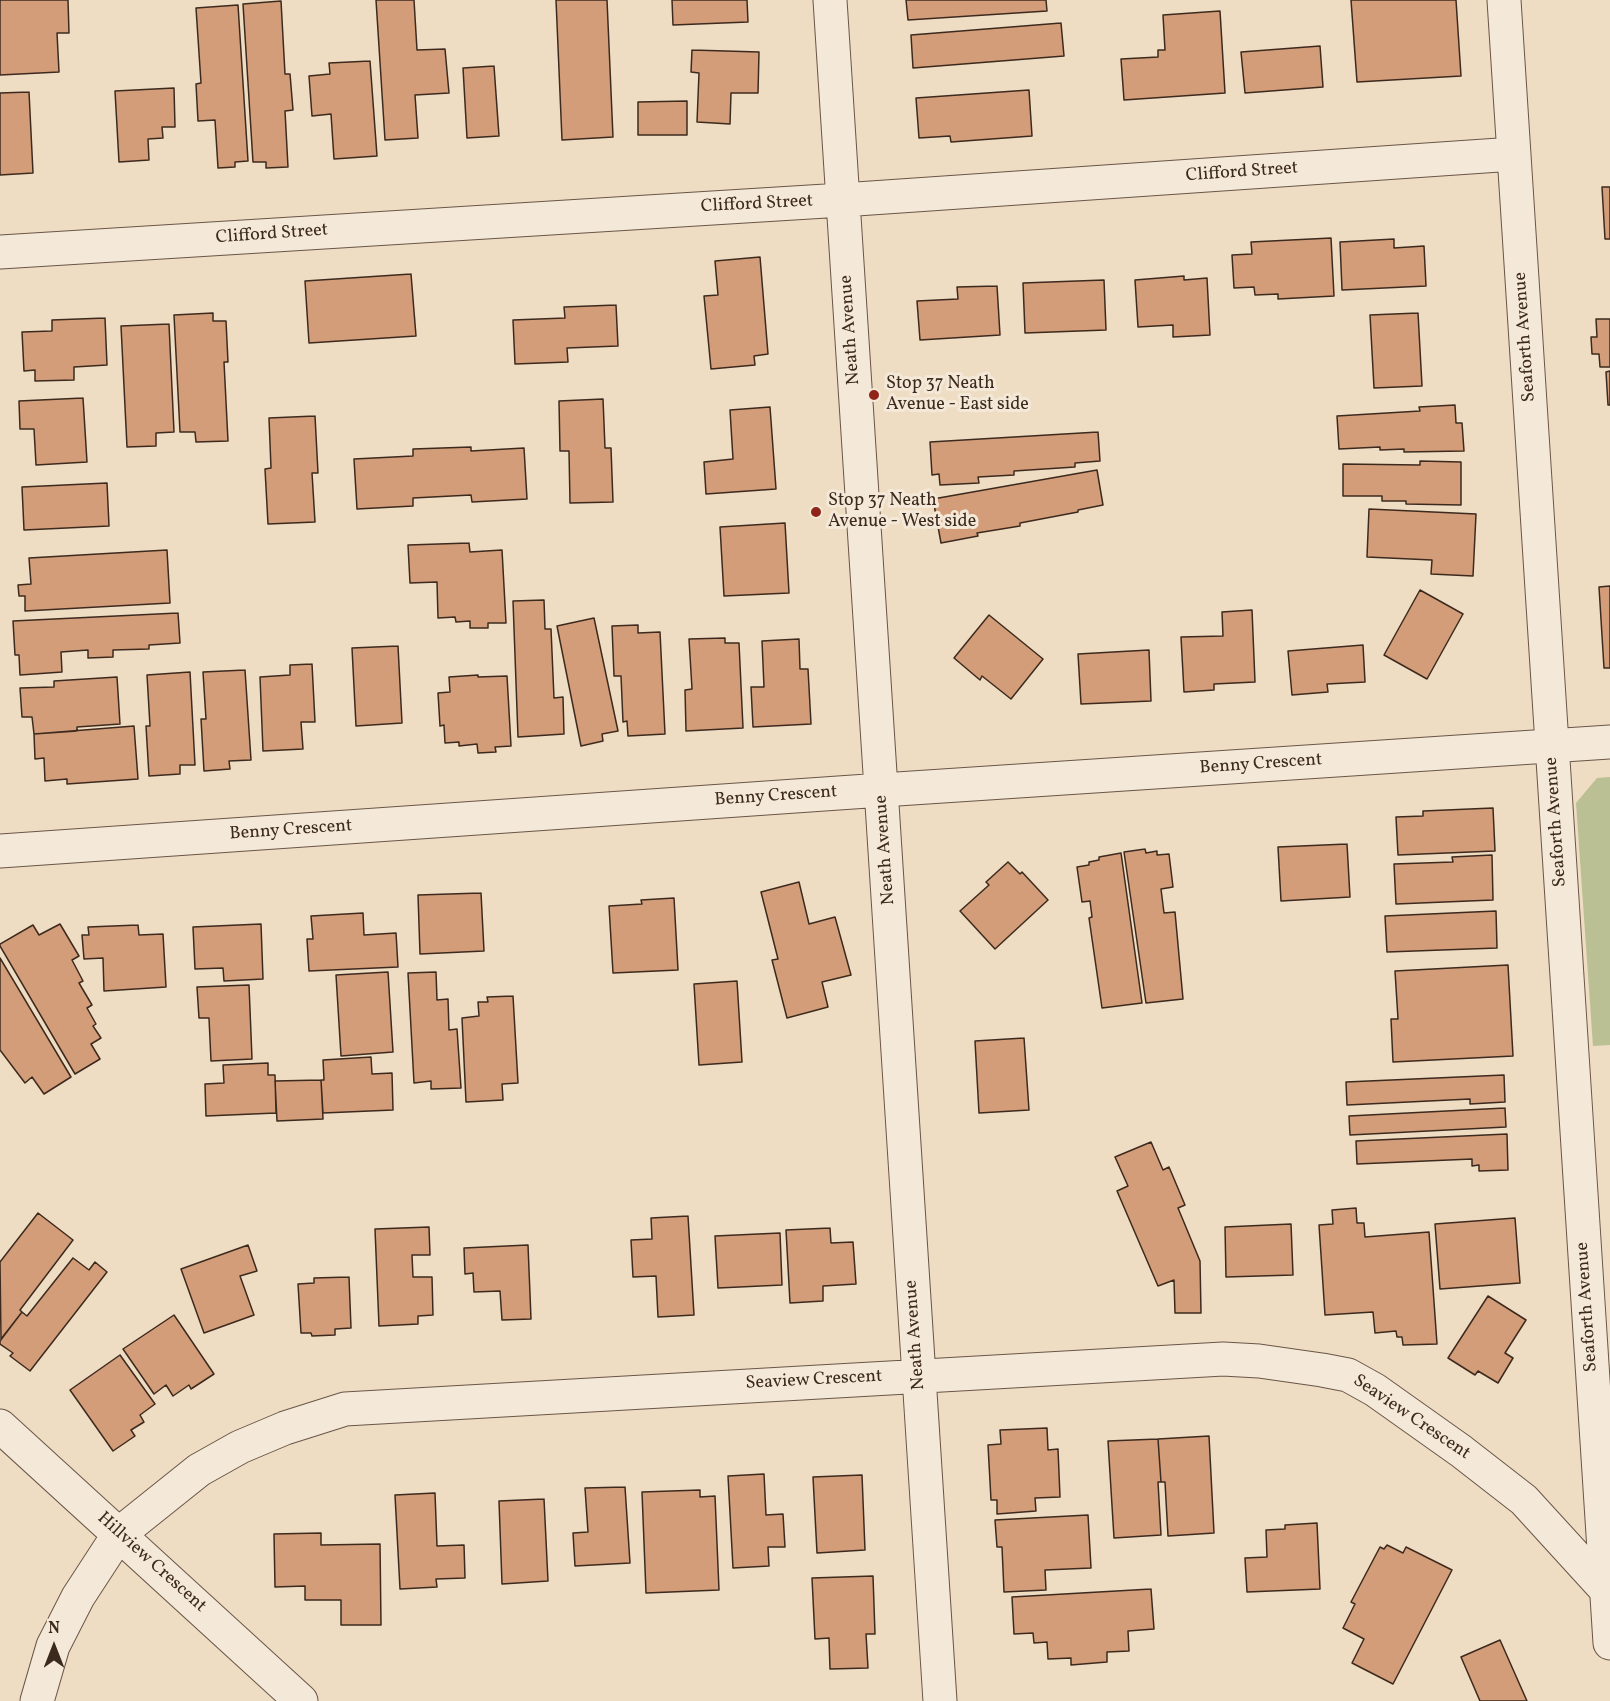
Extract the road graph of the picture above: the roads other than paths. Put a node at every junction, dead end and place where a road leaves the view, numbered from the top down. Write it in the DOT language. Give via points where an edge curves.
graph roads {
  1 [pos="830,0"];
  2 [pos="1504,0"];
  3 [pos="1514,154"];
  4 [pos="842,200"];
  5 [pos="0,252"];
  6 [pos="1610,742"];
  7 [pos="1552,746"];
  8 [pos="882,790"];
  9 [pos="0,851"];
  10 [pos="919,1375"];
  11 [pos="0,1426"];
  12 [pos="119,1534"];
  13 [pos="1608,1591"];
  14 [pos="1610,1643"];
  15 [pos="37,1701"];
  16 [pos="301,1701"];
  17 [pos="940,1701"];
  1 -- 4 [label="street, Neath Avenue"];
  2 -- 3 [label="street, Seaforth Avenue"];
  3 -- 4 [label="street, Clifford Street"];
  3 -- 7 [label="street, Seaforth Avenue"];
  4 -- 5 [label="street, Clifford Street"];
  4 -- 8 [label="street, Neath Avenue"];
  6 -- 7 [label="street, Benny Crescent"];
  7 -- 8 [label="street, Benny Crescent"];
  7 -- 13 [label="street, Seaforth Avenue"];
  8 -- 9 [label="street, Benny Crescent"];
  8 -- 10 [label="street, Neath Avenue"];
  10 -- 12 [label="street, Seaview Crescent" via="345,1409 240,1447 199,1470"];
  10 -- 13 [label="street, Seaview Crescent" via="1223,1359 1347,1376 1375,1390 1524,1500"];
  10 -- 17 [label="street, Neath Avenue"];
  11 -- 12 [label="street, Hillview Crescent"];
  12 -- 15 [label="street, Seaview Crescent" via="78,1597 53,1646"];
  12 -- 16 [label="street, Hillview Crescent"];
  13 -- 14 [label="street, Seaforth Avenue"];
}
